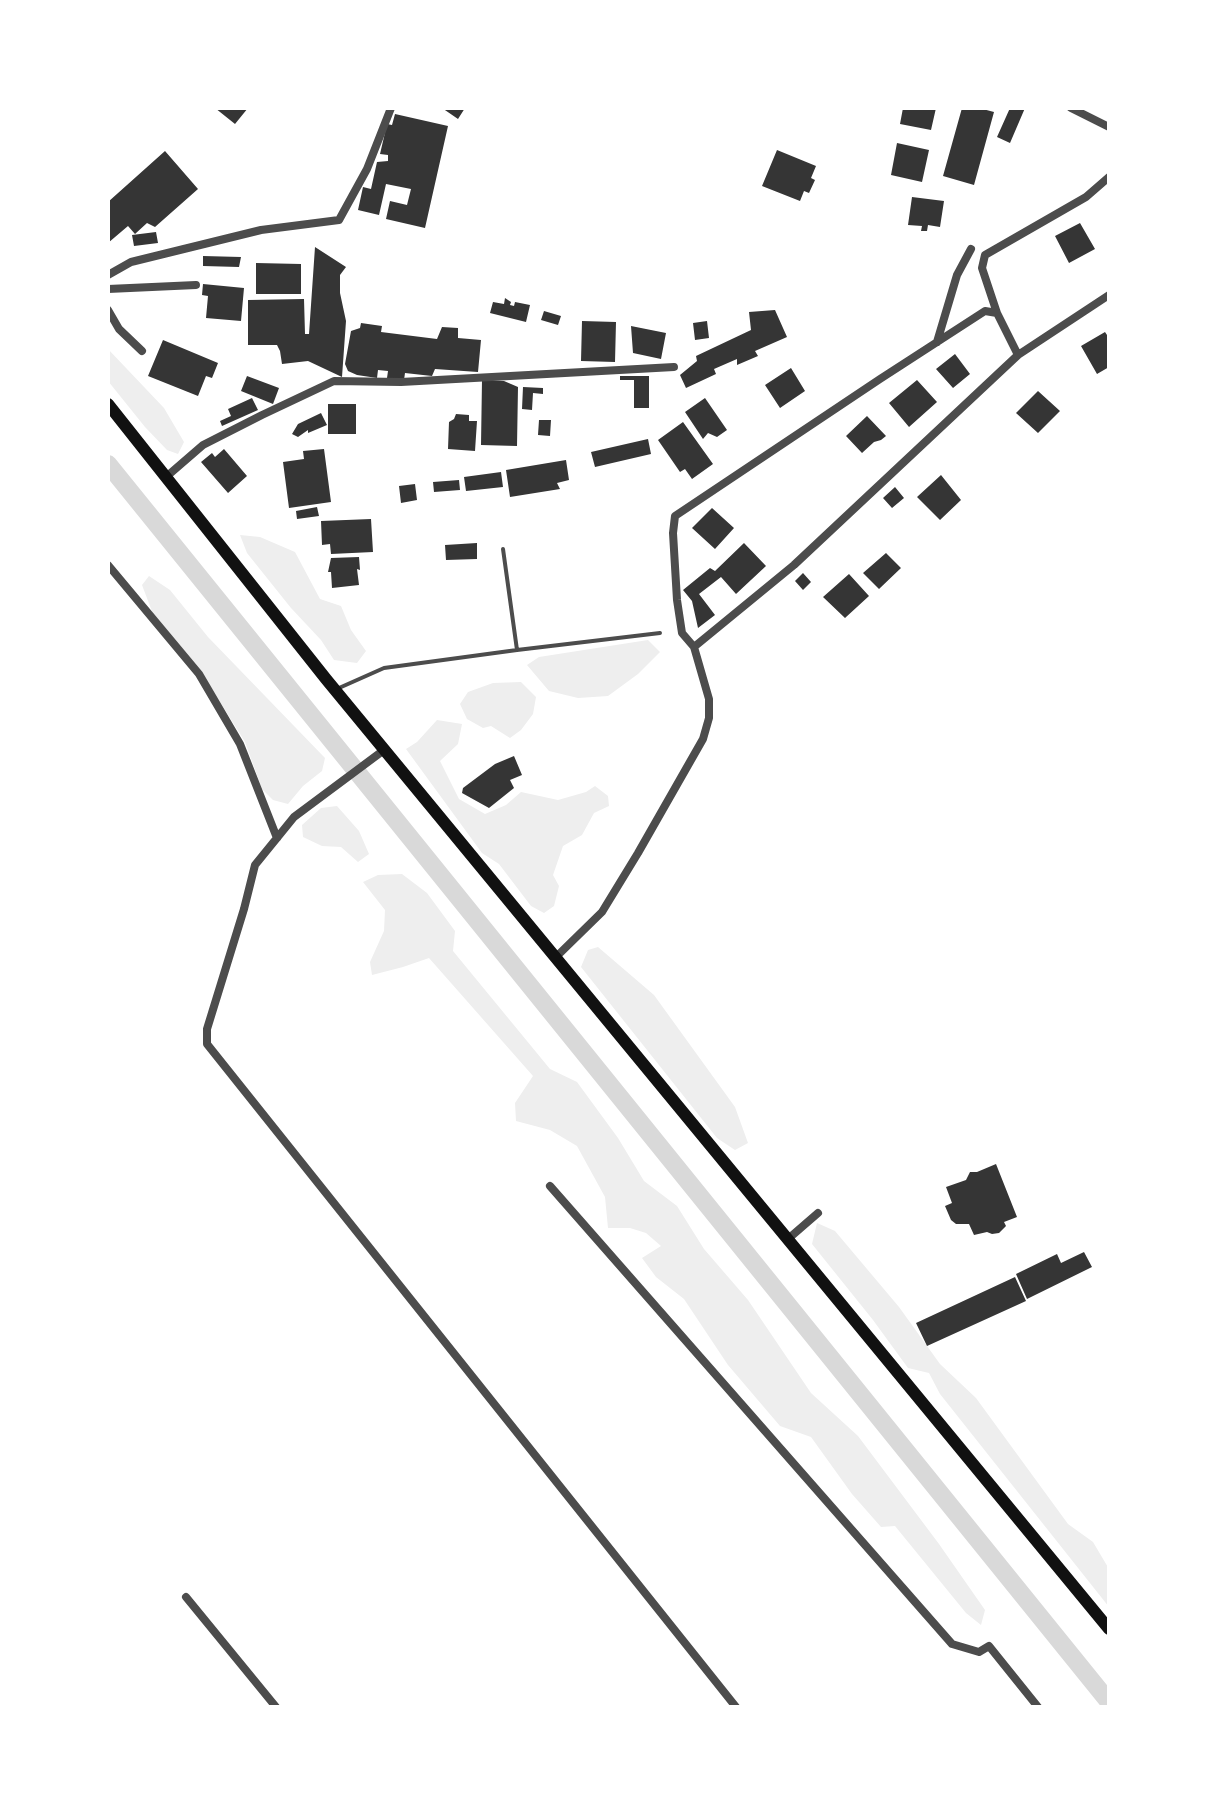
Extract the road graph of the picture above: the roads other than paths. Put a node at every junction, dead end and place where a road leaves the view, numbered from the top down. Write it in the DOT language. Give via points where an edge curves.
graph roads {
  1 [pos="391,108"];
  2 [pos="1071,108"];
  3 [pos="1109,127"];
  4 [pos="1109,177"];
  5 [pos="971,249"];
  6 [pos="108,275"];
  7 [pos="196,285"];
  8 [pos="108,289"];
  9 [pos="1109,295"];
  10 [pos="108,310"];
  11 [pos="997,313"];
  12 [pos="937,342"];
  13 [pos="142,351"];
  14 [pos="1018,355"];
  15 [pos="674,367"];
  16 [pos="108,404"];
  17 [pos="166,477"];
  18 [pos="503,549"];
  19 [pos="108,565"];
  20 [pos="660,633"];
  21 [pos="694,647"];
  22 [pos="517,650"];
  23 [pos="335,689"];
  24 [pos="384,750"];
  25 [pos="277,838"];
  26 [pos="556,957"];
  27 [pos="550,1186"];
  28 [pos="818,1213"];
  29 [pos="788,1239"];
  30 [pos="186,1597"];
  31 [pos="1109,1629"];
  32 [pos="276,1707"];
  33 [pos="736,1707"];
  34 [pos="1038,1707"];
  1 -- 6 [label="street" via="339,220 261,230 131,262"];
  2 -- 3 [label="street"];
  4 -- 11 [label="street" via="1086,197 985,255 982,268"];
  5 -- 12 [label="street" via="957,275"];
  7 -- 8 [label="street"];
  9 -- 14 [label="street"];
  10 -- 13 [label="street"];
  11 -- 12 [label="street" via="985,311"];
  11 -- 14 [label="street"];
  12 -- 21 [label="street" via="675,516 677,600 682,633"];
  14 -- 21 [label="street" via="794,565"];
  15 -- 17 [label="street" via="334,381 203,445"];
  16 -- 17 [label="main road"];
  17 -- 23 [label="main road"];
  18 -- 22 [label="lane"];
  19 -- 25 [label="street" via="199,674 240,744"];
  20 -- 22 [label="lane"];
  21 -- 26 [label="street" via="709,699 703,739 602,912"];
  22 -- 23 [label="lane" via="384,668"];
  23 -- 24 [label="main road"];
  24 -- 25 [label="street" via="294,817"];
  24 -- 26 [label="main road"];
  25 -- 33 [label="street" via="255,865 207,1044"];
  26 -- 29 [label="main road"];
  27 -- 34 [label="street" via="952,1644 979,1652 989,1646"];
  28 -- 29 [label="street"];
  29 -- 31 [label="main road"];
  30 -- 32 [label="street"];
}
